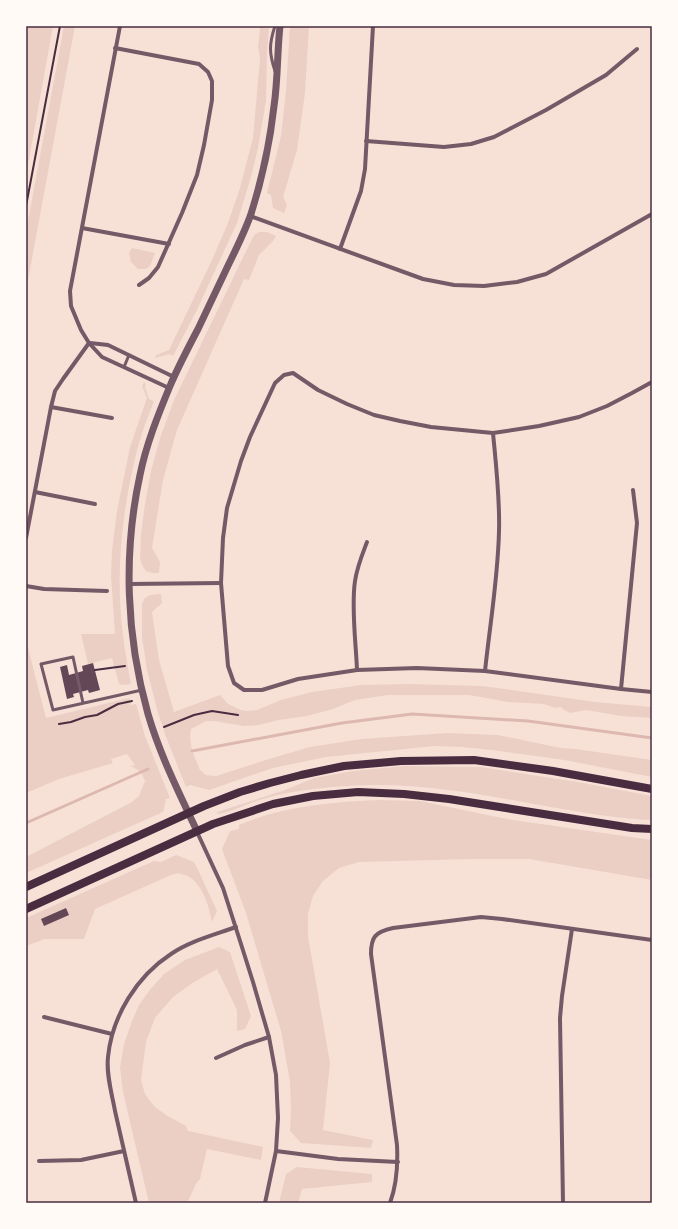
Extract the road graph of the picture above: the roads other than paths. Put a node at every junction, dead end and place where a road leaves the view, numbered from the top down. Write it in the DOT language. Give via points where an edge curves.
graph roads {
  1 [pos="120,26"];
  2 [pos="275,26"];
  3 [pos="280,26"];
  4 [pos="373,26"];
  5 [pos="115,48"];
  6 [pos="636,49"];
  7 [pos="277,76"];
  8 [pos="366,141"];
  9 [pos="652,214"];
  10 [pos="250,216"];
  11 [pos="82,228"];
  12 [pos="169,244"];
  13 [pos="340,249"];
  14 [pos="139,285"];
  15 [pos="89,343"];
  16 [pos="129,355"];
  17 [pos="124,367"];
  18 [pos="174,377"];
  19 [pos="652,382"];
  20 [pos="169,388"];
  21 [pos="51,407"];
  22 [pos="112,418"];
  23 [pos="493,433"];
  24 [pos="633,490"];
  25 [pos="34,492"];
  26 [pos="95,504"];
  27 [pos="26,538"];
  28 [pos="367,542"];
  29 [pos="221,583"];
  30 [pos="129,584"];
  31 [pos="26,586"];
  32 [pos="107,591"];
  33 [pos="357,670"];
  34 [pos="485,671"];
  35 [pos="621,689"];
  36 [pos="142,690"];
  37 [pos="652,692"];
  38 [pos="83,703"];
  39 [pos="652,789"];
  40 [pos="188,813"];
  41 [pos="652,829"];
  42 [pos="197,831"];
  43 [pos="26,887"];
  44 [pos="26,909"];
  45 [pos="236,927"];
  46 [pos="572,929"];
  47 [pos="652,940"];
  48 [pos="44,1017"];
  49 [pos="112,1034"];
  50 [pos="269,1037"];
  51 [pos="216,1058"];
  52 [pos="124,1151"];
  53 [pos="276,1151"];
  54 [pos="40,1160"];
  55 [pos="398,1162"];
  56 [pos="136,1203"];
  57 [pos="265,1203"];
  58 [pos="390,1203"];
  59 [pos="563,1203"];
  1 -- 5 [label="street"];
  2 -- 7 [label="lane" via="271,37 270,58"];
  3 -- 7 [label="street"];
  4 -- 8 [label="street"];
  5 -- 11 [label="street"];
  5 -- 12 [label="street" via="198,64 208,72 212,81 212,100 197,175"];
  6 -- 8 [label="street" via="606,75 494,137 471,144 444,147"];
  7 -- 10 [label="street" via="271,134"];
  8 -- 13 [label="street" via="361,191"];
  9 -- 13 [label="street" via="546,274 517,282 484,286 454,285 423,279"];
  10 -- 13 [label="street"];
  10 -- 18 [label="street"];
  11 -- 12 [label="street"];
  11 -- 15 [label="street" via="70,291 71,306"];
  12 -- 14 [label="street" via="158,267"];
  15 -- 16 [label="street" via="108,345"];
  15 -- 17 [label="street" via="102,357"];
  15 -- 21 [label="street" via="55,391"];
  16 -- 17 [label="lane"];
  16 -- 18 [label="street"];
  17 -- 20 [label="street"];
  18 -- 20 [label="street"];
  19 -- 23 [label="street" via="607,406 579,417"];
  20 -- 30 [label="street" via="148,444 140,474 132,523"];
  21 -- 22 [label="street"];
  21 -- 25 [label="street"];
  23 -- 29 [label="street" via="431,427 374,415 318,390 293,373 284,375 275,383 246,449 227,508"];
  23 -- 34 [label="street" via="499,530"];
  24 -- 35 [label="street" via="637,523"];
  25 -- 26 [label="street"];
  25 -- 27 [label="street"];
  28 -- 33 [label="street" via="355,581"];
  29 -- 30 [label="street"];
  29 -- 33 [label="street" via="228,666 234,683 244,690 262,690 298,679"];
  30 -- 36 [label="street" via="132,633"];
  31 -- 32 [label="street"];
  33 -- 34 [label="street" via="417,668"];
  34 -- 35 [label="street"];
  35 -- 37 [label="street"];
  36 -- 38 [label="lane"];
  36 -- 40 [label="street" via="155,736"];
  38 -- 38 [label="lane" via="53,710 41,664 73,656"];
  39 -- 40 [label="main road" via="474,760 401,761 344,766 301,774 240,792"];
  40 -- 42 [label="street"];
  40 -- 43 [label="main road"];
  41 -- 42 [label="main road" via="412,794 358,792 313,796 273,804"];
  42 -- 44 [label="main road"];
  42 -- 45 [label="street" via="223,888"];
  45 -- 49 [label="street" via="172,953 154,967 135,988 122,1008"];
  45 -- 50 [label="street"];
  46 -- 47 [label="street"];
  46 -- 55 [label="street" via="481,917 393,928 382,930 374,936 371,954"];
  46 -- 59 [label="street" via="560,1018"];
  48 -- 49 [label="street"];
  49 -- 52 [label="street" via="108,1058 110,1084"];
  50 -- 51 [label="street"];
  50 -- 53 [label="street" via="276,1075"];
  52 -- 54 [label="street" via="81,1160"];
  52 -- 56 [label="street"];
  53 -- 55 [label="street" via="338,1160"];
  53 -- 57 [label="street"];
  55 -- 58 [label="street" via="396,1186"];
}
